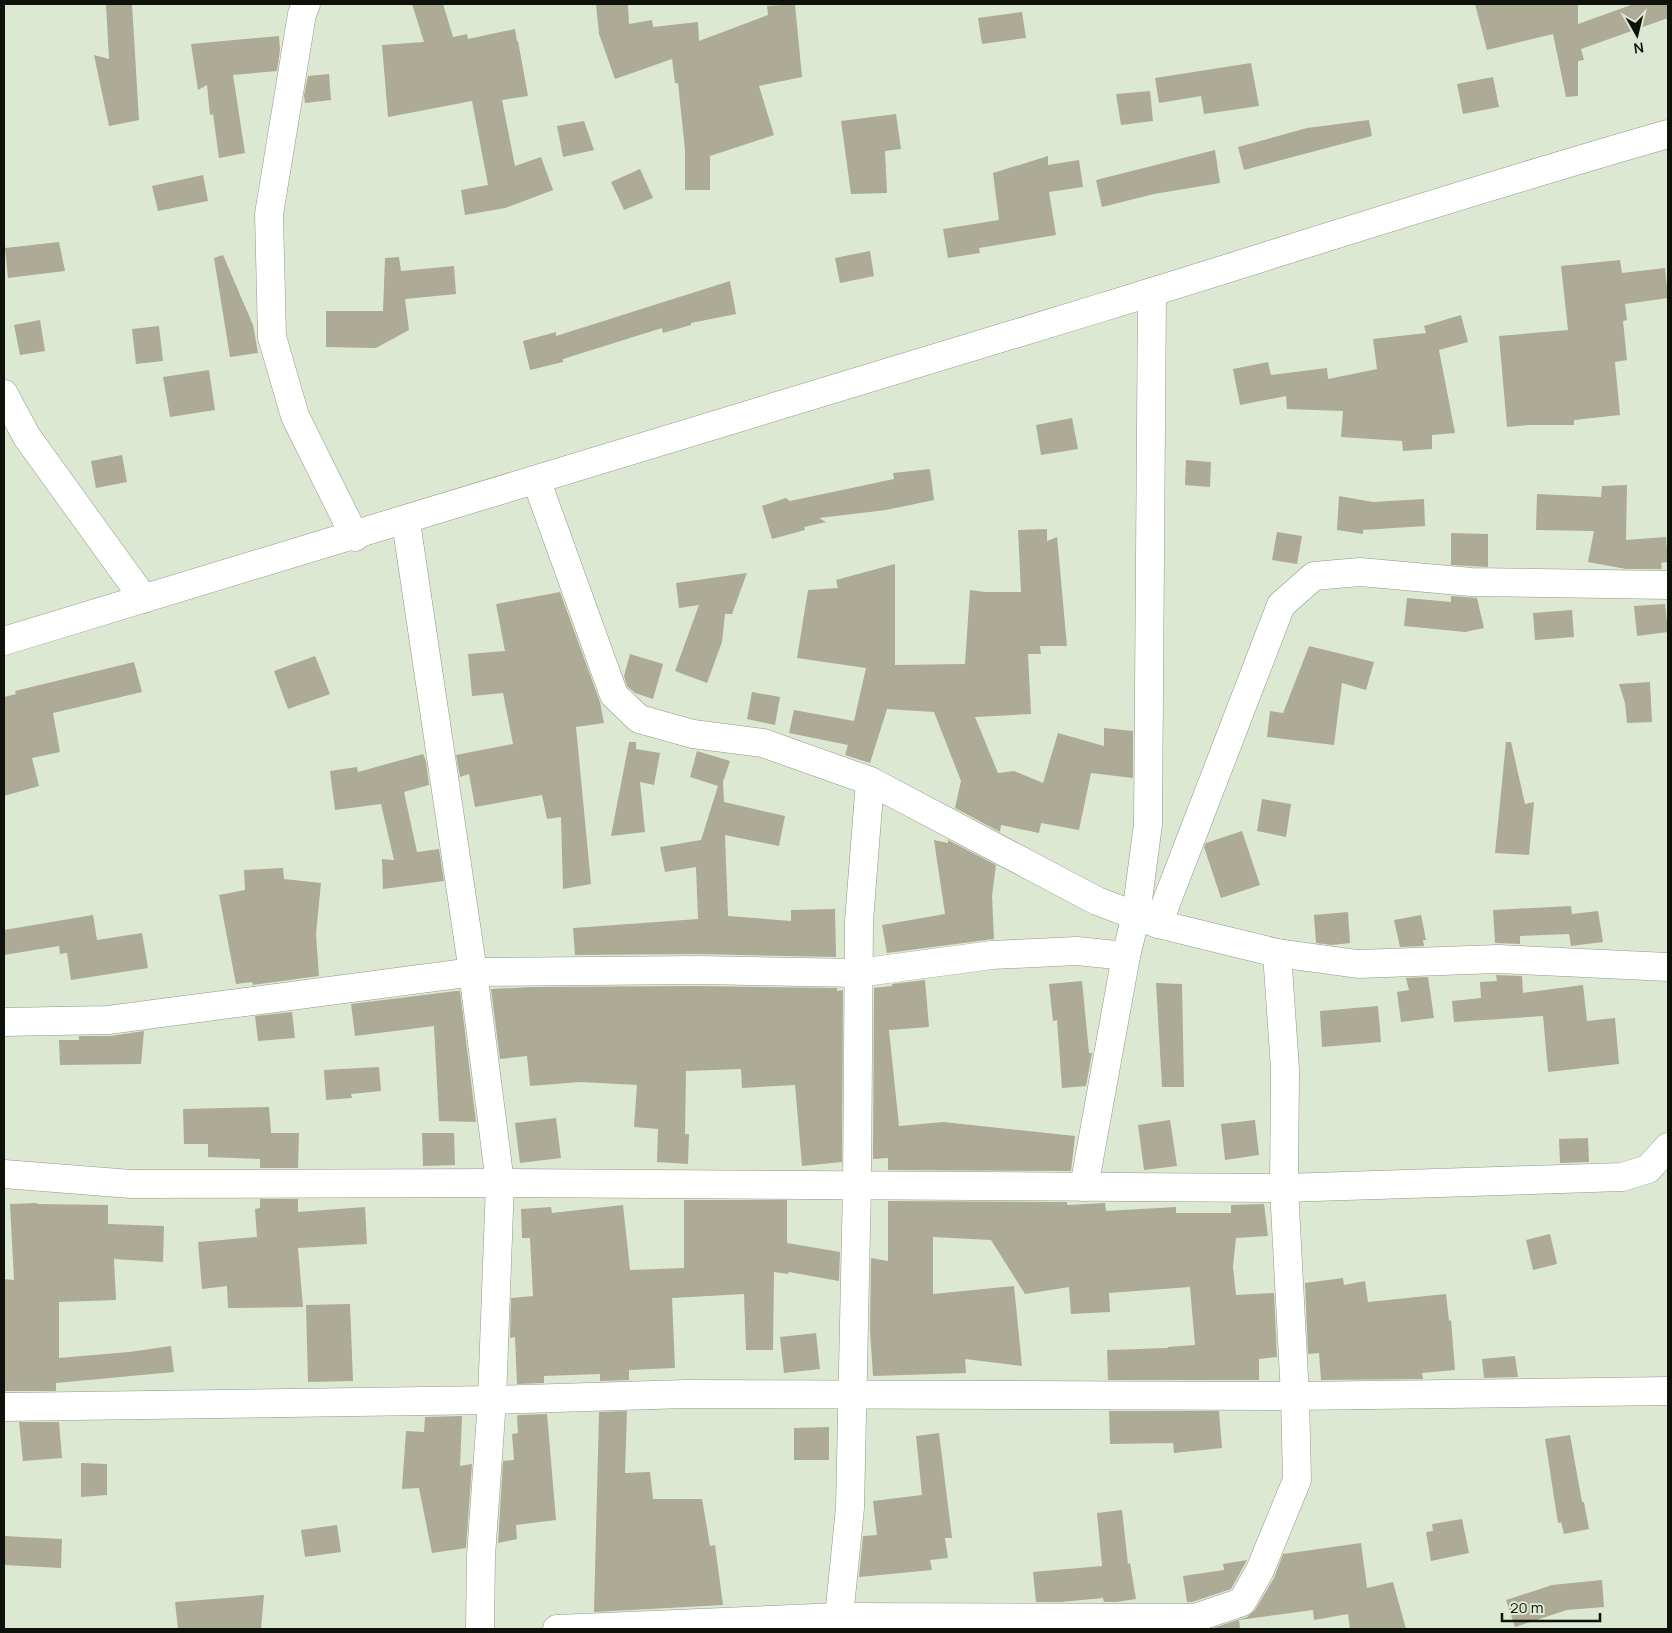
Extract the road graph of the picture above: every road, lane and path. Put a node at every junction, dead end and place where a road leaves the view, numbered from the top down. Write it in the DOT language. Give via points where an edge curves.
graph roads {
  1 [pos="306,4"];
  2 [pos="1668,134"];
  3 [pos="1152,292"];
  4 [pos="4,394"];
  5 [pos="537,482"];
  6 [pos="406,522"];
  7 [pos="354,537"];
  8 [pos="1668,585"];
  9 [pos="144,599"];
  10 [pos="4,641"];
  11 [pos="870,781"];
  12 [pos="1147,920"];
  13 [pos="1277,953"];
  14 [pos="1126,956"];
  15 [pos="1668,967"];
  16 [pos="473,972"];
  17 [pos="858,973"];
  18 [pos="4,1022"];
  19 [pos="1668,1147"];
  20 [pos="4,1174"];
  21 [pos="500,1183"];
  22 [pos="856,1185"];
  23 [pos="1084,1186"];
  24 [pos="1284,1188"];
  25 [pos="1668,1392"];
  26 [pos="852,1395"];
  27 [pos="1295,1396"];
  28 [pos="492,1400"];
  29 [pos="4,1407"];
  30 [pos="840,1623"];
  31 [pos="480,1629"];
  32 [pos="557,1629"];
  1 -- 7 [label="street" via="269,214 272,337 295,416"];
  2 -- 3 [label="street"];
  3 -- 5 [label="street"];
  3 -- 12 [label="street"];
  4 -- 9 [label="street" via="27,437"];
  5 -- 6 [label="street"];
  5 -- 11 [label="street" via="614,695 639,719 693,734 763,743"];
  6 -- 7 [label="street"];
  6 -- 16 [label="street"];
  7 -- 9 [label="street"];
  8 -- 12 [label="street" via="1471,582 1360,572 1314,576 1281,605"];
  9 -- 10 [label="street"];
  11 -- 12 [label="street" via="1097,901"];
  11 -- 17 [label="street"];
  12 -- 13 [label="street"];
  12 -- 14 [label="street"];
  13 -- 15 [label="street" via="1358,964 1498,959"];
  13 -- 24 [label="street" via="1285,1069"];
  14 -- 17 [label="street" via="1077,951 992,956"];
  14 -- 23 [label="street"];
  16 -- 17 [label="street" via="697,970"];
  16 -- 18 [label="street" via="108,1020"];
  16 -- 21 [label="street"];
  17 -- 22 [label="street"];
  19 -- 24 [label="street" via="1648,1169 1622,1177"];
  20 -- 21 [label="street" via="131,1184"];
  21 -- 22 [label="street"];
  21 -- 28 [label="street"];
  22 -- 23 [label="street"];
  22 -- 26 [label="street"];
  23 -- 24 [label="street"];
  24 -- 27 [label="street"];
  25 -- 27 [label="street"];
  26 -- 27 [label="street"];
  26 -- 28 [label="street" via="686,1394"];
  26 -- 30 [label="street" via="850,1508"];
  27 -- 30 [label="street" via="1297,1480 1260,1570 1242,1602 1195,1618"];
  28 -- 29 [label="street"];
  28 -- 31 [label="street" via="481,1556"];
  30 -- 32 [label="street"];
}
